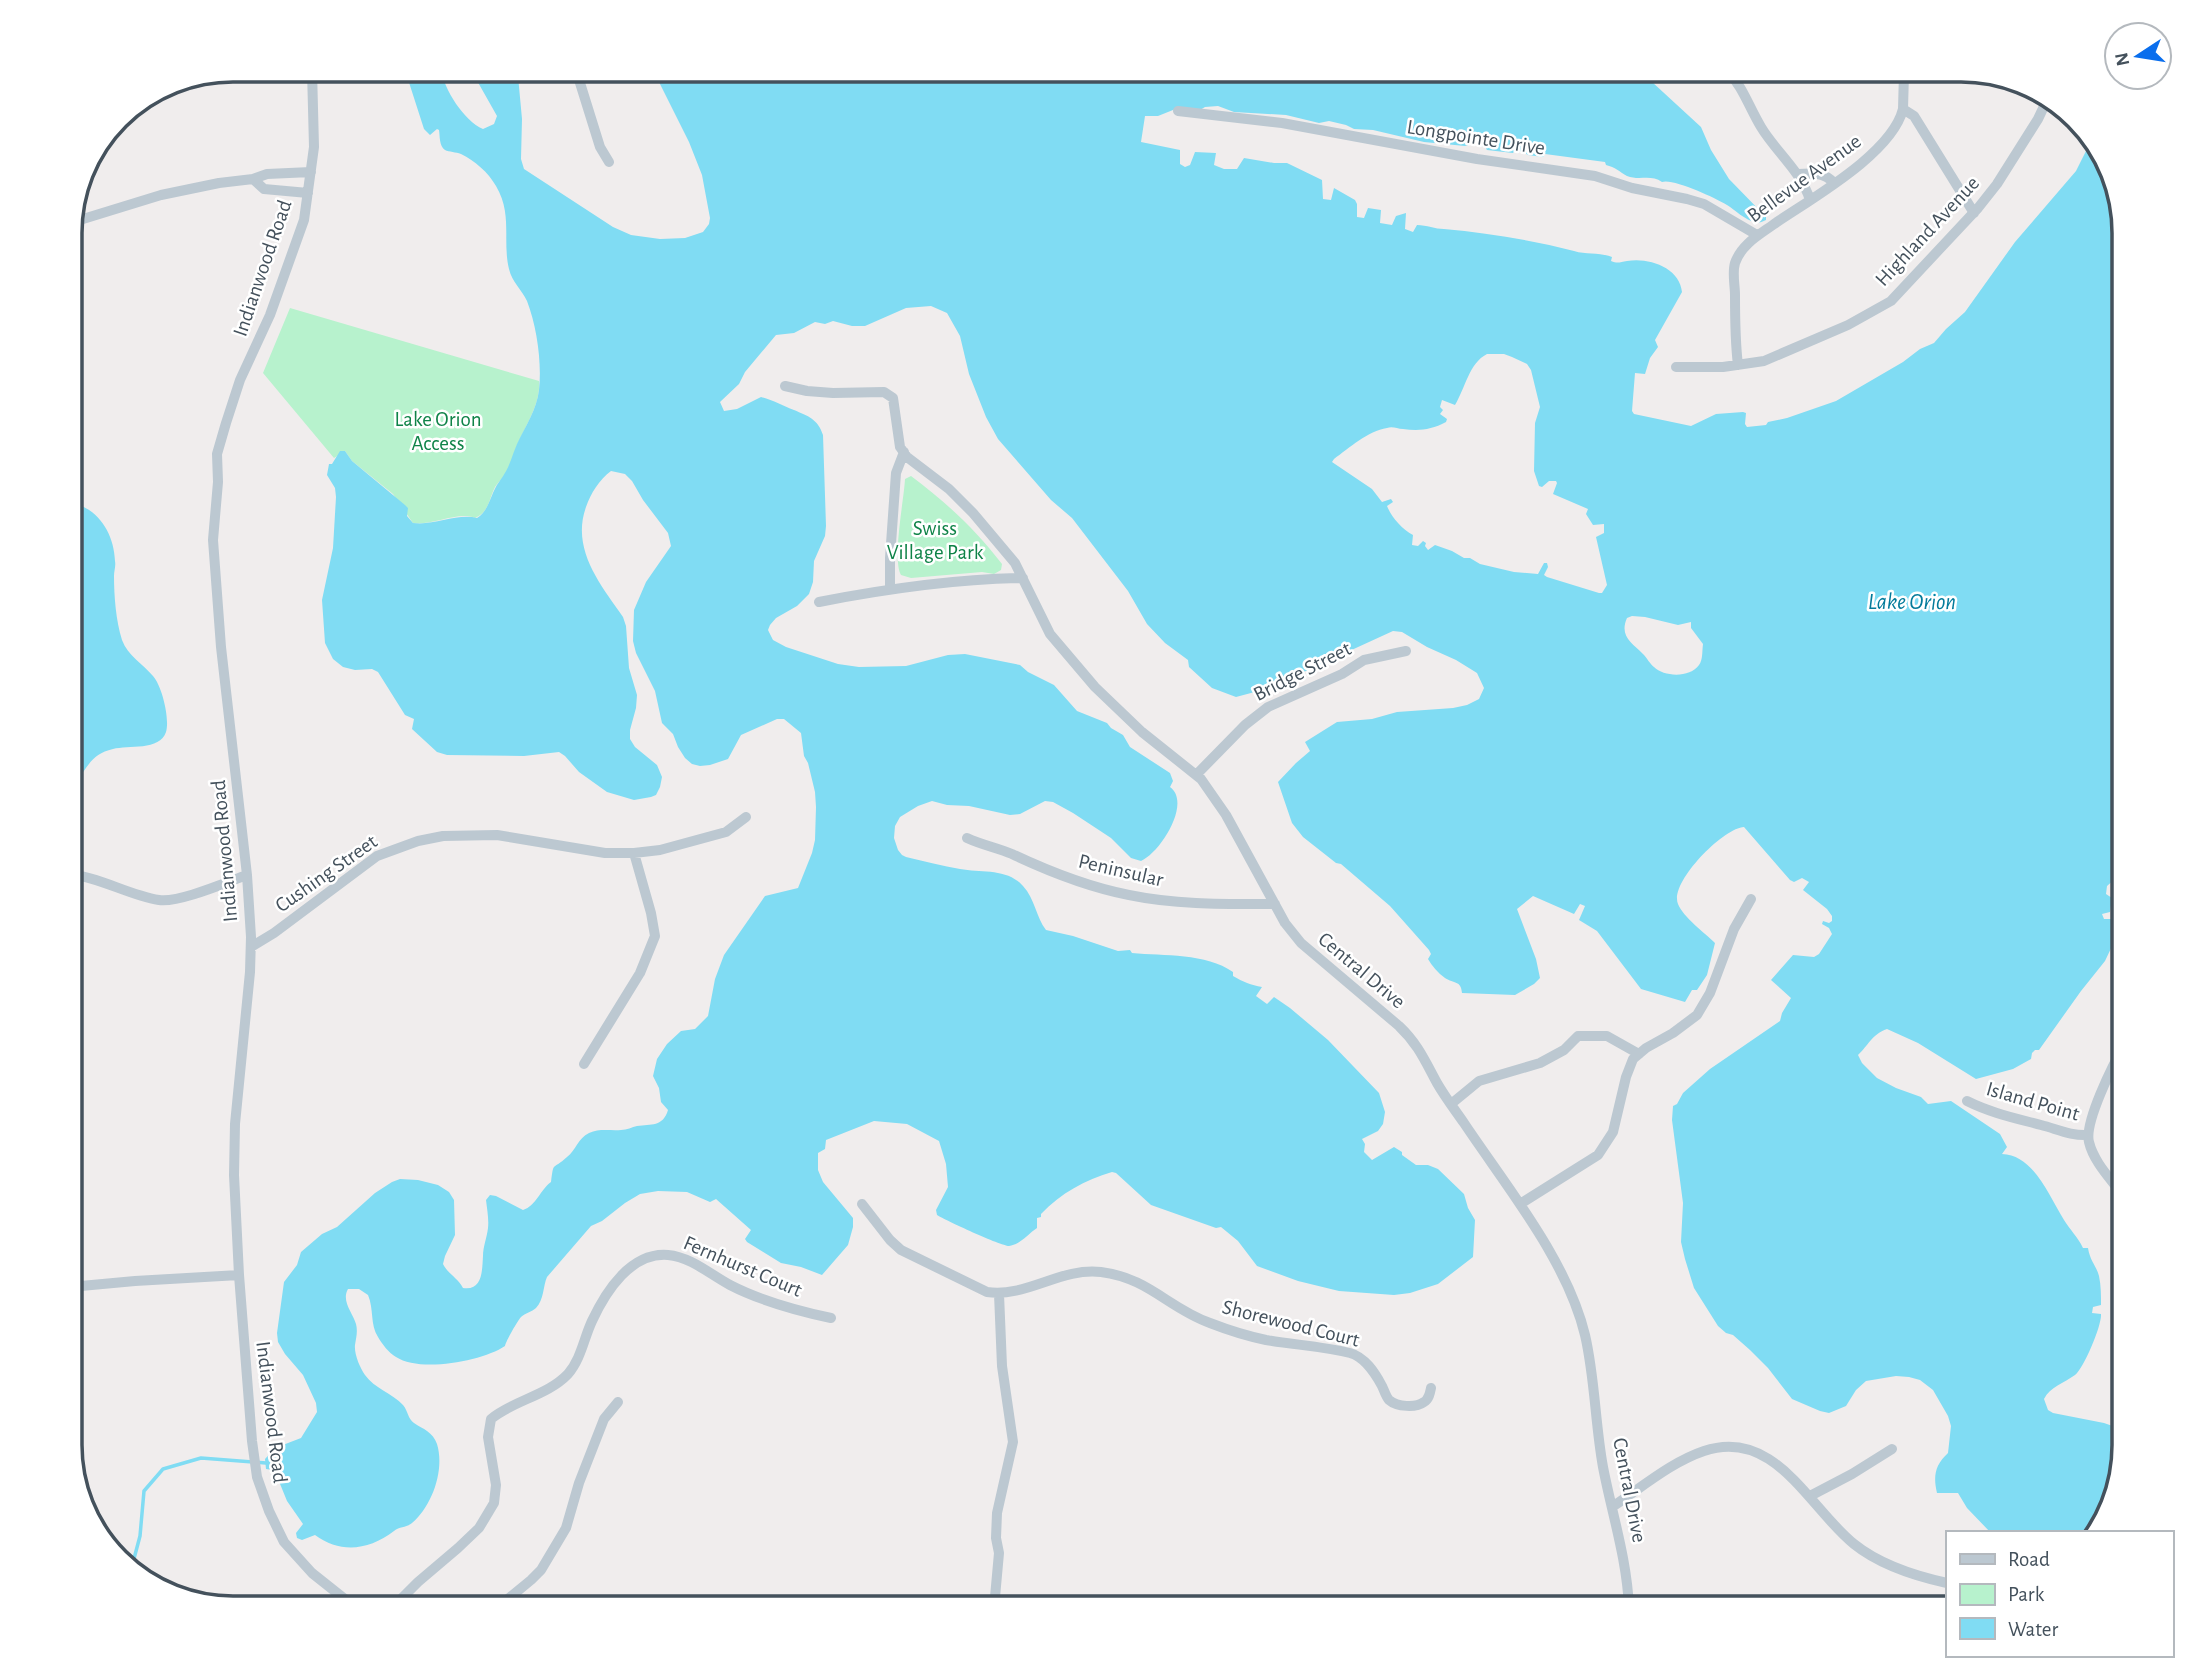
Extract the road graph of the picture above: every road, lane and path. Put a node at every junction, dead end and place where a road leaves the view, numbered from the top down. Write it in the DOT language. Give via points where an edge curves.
graph roads {
  1 [pos="1737,82"];
  2 [pos="1902,82"];
  3 [pos="312,83"];
  4 [pos="580,83"];
  5 [pos="2043,108"];
  6 [pos="1903,109"];
  7 [pos="1178,111"];
  8 [pos="609,162"];
  9 [pos="311,172"];
  10 [pos="1798,174"];
  11 [pos="253,179"];
  12 [pos="1834,183"];
  13 [pos="308,193"];
  14 [pos="1810,200"];
  15 [pos="1974,213"];
  16 [pos="84,219"];
  17 [pos="1757,235"];
  18 [pos="1738,365"];
  19 [pos="1676,368"];
  20 [pos="785,386"];
  21 [pos="904,452"];
  22 [pos="1023,578"];
  23 [pos="890,589"];
  24 [pos="818,602"];
  25 [pos="1406,651"];
  26 [pos="1196,775"];
  27 [pos="746,817"];
  28 [pos="967,838"];
  29 [pos="634,853"];
  30 [pos="247,875"];
  31 [pos="83,877"];
  32 [pos="1751,899"];
  33 [pos="1275,904"];
  34 [pos="251,947"];
  35 [pos="1639,1054"];
  36 [pos="584,1064"];
  37 [pos="2112,1068"];
  38 [pos="1968,1101"];
  39 [pos="1451,1104"];
  40 [pos="2088,1135"];
  41 [pos="2112,1181"];
  42 [pos="862,1204"];
  43 [pos="1520,1204"];
  44 [pos="239,1275"];
  45 [pos="83,1286"];
  46 [pos="999,1294"];
  47 [pos="831,1318"];
  48 [pos="1431,1388"];
  49 [pos="618,1402"];
  50 [pos="1892,1449"];
  51 [pos="1810,1496"];
  52 [pos="1612,1507"];
  53 [pos="1946,1584"];
  54 [pos="341,1596"];
  55 [pos="404,1596"];
  56 [pos="511,1596"];
  57 [pos="995,1596"];
  58 [pos="1628,1596"];
  1 -- 10 [label="street" via="1762,128"];
  2 -- 6 [label="street"];
  3 -- 9 [label="street, Indianwood Road"];
  4 -- 8 [label="street"];
  5 -- 15 [label="street, Highland Avenue"];
  6 -- 12 [label="street, Bellevue Avenue" via="1900,121 1880,146"];
  6 -- 15 [label="street" via="1914,116"];
  7 -- 17 [label="street, Longpointe Drive" via="1282,123 1595,176 1704,204"];
  9 -- 11 [label="street"];
  9 -- 13 [label="street, Indianwood Road"];
  10 -- 12 [label="street" via="1822,174"];
  10 -- 14 [label="street"];
  11 -- 13 [label="street" via="264,189"];
  11 -- 16 [label="street" via="162,195"];
  12 -- 14 [label="street, Bellevue Avenue"];
  13 -- 30 [label="street, Indianwood Road" via="304,220 270,315 240,380 217,454 213,540"];
  14 -- 17 [label="street, Bellevue Avenue"];
  15 -- 18 [label="street, Highland Avenue" via="1891,301 1788,353"];
  17 -- 18 [label="street, Bellevue Avenue" via="1739,254 1734,268"];
  18 -- 19 [label="street, Highland Avenue"];
  20 -- 21 [label="street" via="833,393 884,392 893,398"];
  21 -- 22 [label="street, Central Drive" via="973,513"];
  21 -- 23 [label="street" via="896,473"];
  22 -- 23 [label="street"];
  22 -- 26 [label="street, Central Drive" via="1050,634 1080,671 1142,732"];
  23 -- 24 [label="street"];
  25 -- 26 [label="street, Bridge Street" via="1364,660 1268,707"];
  26 -- 33 [label="street, Central Drive" via="1227,815"];
  27 -- 29 [label="street, Cushing Street" via="726,832"];
  28 -- 33 [label="street, Peninsular" via="1050,872 1130,895"];
  29 -- 34 [label="street, Cushing Street" via="605,853 498,835 418,841 377,856"];
  29 -- 36 [label="street" via="655,936 640,973"];
  30 -- 31 [label="street" via="162,901"];
  30 -- 34 [label="street, Indianwood Road"];
  32 -- 35 [label="street" via="1697,1015"];
  33 -- 39 [label="street, Central Drive" via="1301,943 1414,1041"];
  34 -- 44 [label="street, Indianwood Road" via="235,1124"];
  35 -- 39 [label="street" via="1607,1036 1578,1036 1540,1063 1479,1080"];
  35 -- 43 [label="street" via="1626,1077 1613,1132 1598,1156"];
  37 -- 40 [label="street"];
  38 -- 40 [label="street, Island Point" via="2011,1118 2075,1136"];
  39 -- 43 [label="street, Central Drive"];
  40 -- 41 [label="street" via="2097,1161"];
  42 -- 46 [label="street" via="901,1250"];
  43 -- 52 [label="street, Central Drive" via="1573,1298 1585,1335"];
  44 -- 45 [label="street"];
  44 -- 54 [label="street, Indianwood Road" via="257,1477 284,1542"];
  46 -- 48 [label="street, Shorewood Court" via="1070,1272 1115,1274 1238,1333 1354,1354 1371,1369 1388,1400 1399,1405 1424,1403"];
  46 -- 57 [label="street" via="1002,1366 1013,1442 997,1513"];
  47 -- 55 [label="street, Fernhurst Court" via="755,1296 669,1255 651,1256 631,1267 612,1286 592,1320 570,1371 558,1383 491,1419 488,1437 496,1485 494,1503 479,1528"];
  49 -- 56 [label="street" via="604,1419 566,1528 541,1570"];
  50 -- 51 [label="street"];
  51 -- 52 [label="street" via="1776,1464 1750,1450 1728,1447 1704,1451 1679,1463"];
  51 -- 53 [label="street" via="1854,1544 1889,1566"];
  52 -- 58 [label="street, Central Drive"];
}
